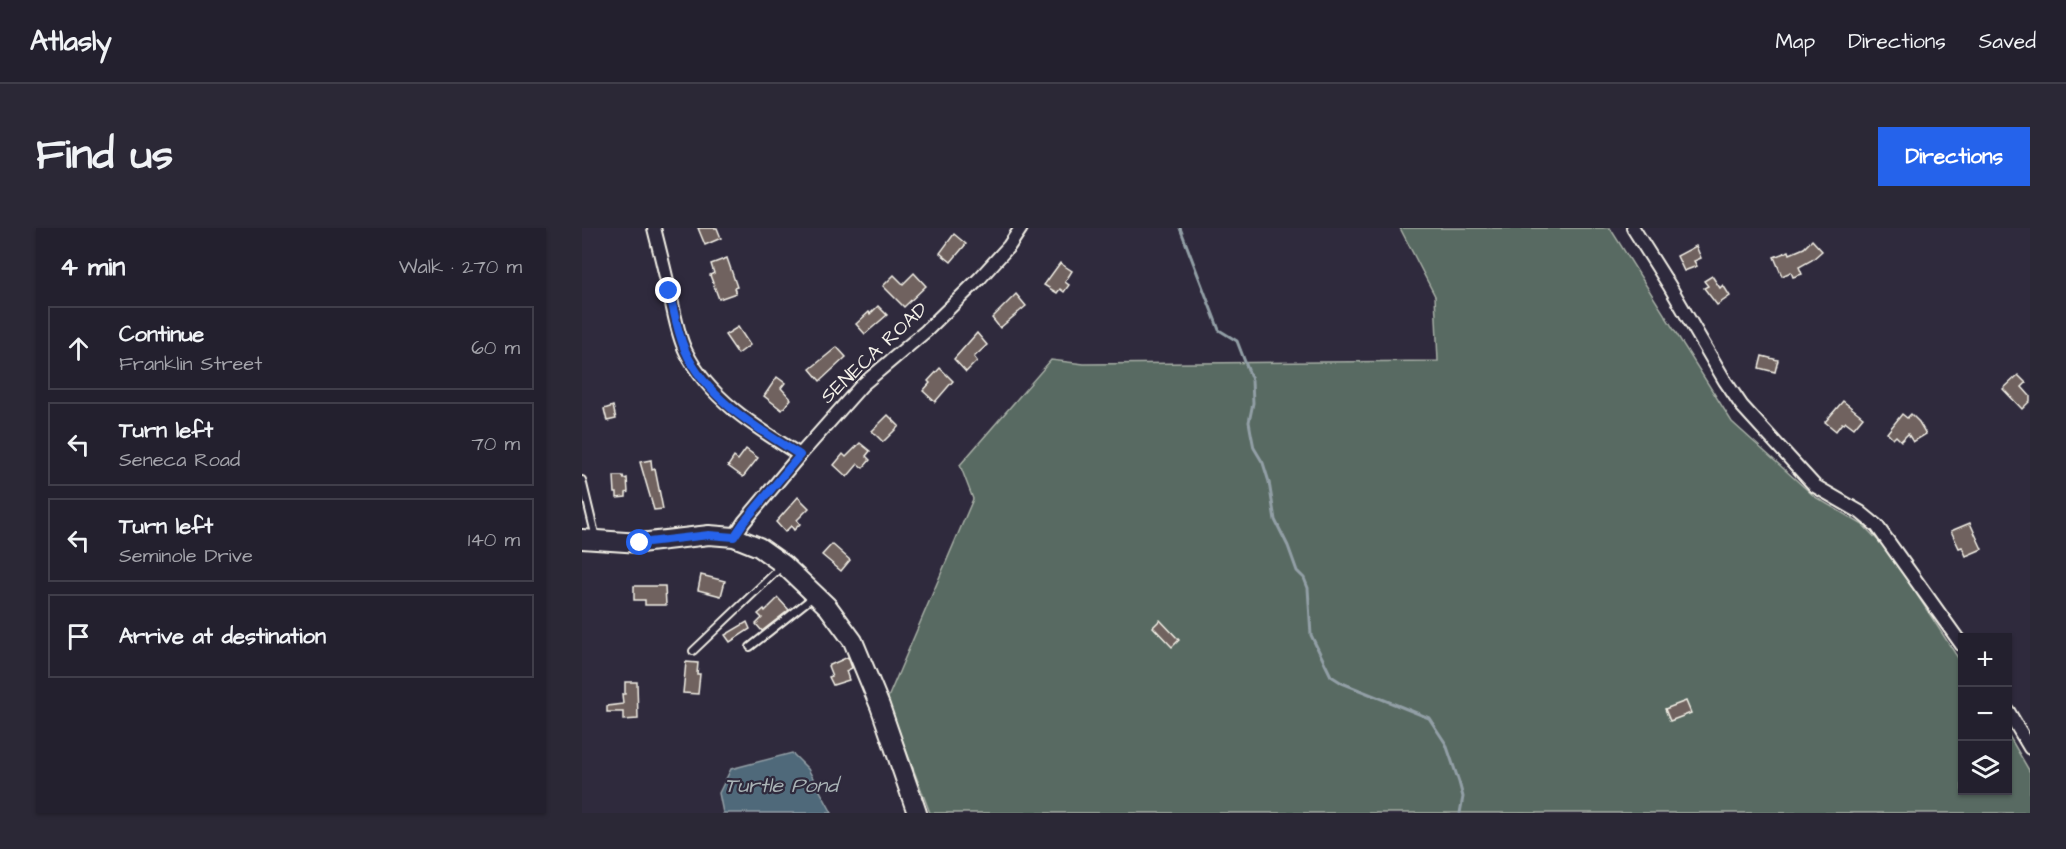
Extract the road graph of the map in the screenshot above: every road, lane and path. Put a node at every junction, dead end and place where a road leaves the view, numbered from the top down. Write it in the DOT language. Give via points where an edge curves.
graph roads {
  1 [pos="654,228"];
  2 [pos="1021,228"];
  3 [pos="1633,228"];
  4 [pos="800,455"];
  5 [pos="582,480"];
  6 [pos="734,537"];
  7 [pos="590,540"];
  8 [pos="783,564"];
  9 [pos="816,594"];
  10 [pos="1958,639"];
  11 [pos="750,647"];
  12 [pos="693,651"];
  13 [pos="2012,719"];
  14 [pos="2030,748"];
  15 [pos="917,813"];
  1 -- 4 [label="street" via="679,332 697,372 730,407"];
  2 -- 4 [label="street, SENECA ROAD" via="980,278 862,385"];
  3 -- 10 [label="street" via="1742,406 1815,486 1877,526"];
  4 -- 6 [label="street, SENECA ROAD"];
  5 -- 7 [label="lane"];
  6 -- 7 [label="main road" via="709,535 640,543"];
  6 -- 8 [label="main road" via="759,547"];
  8 -- 9 [label="main road"];
  8 -- 12 [label="lane"];
  9 -- 11 [label="lane"];
  9 -- 15 [label="main road" via="836,616 859,653"];
  13 -- 14 [label="street"];
}
